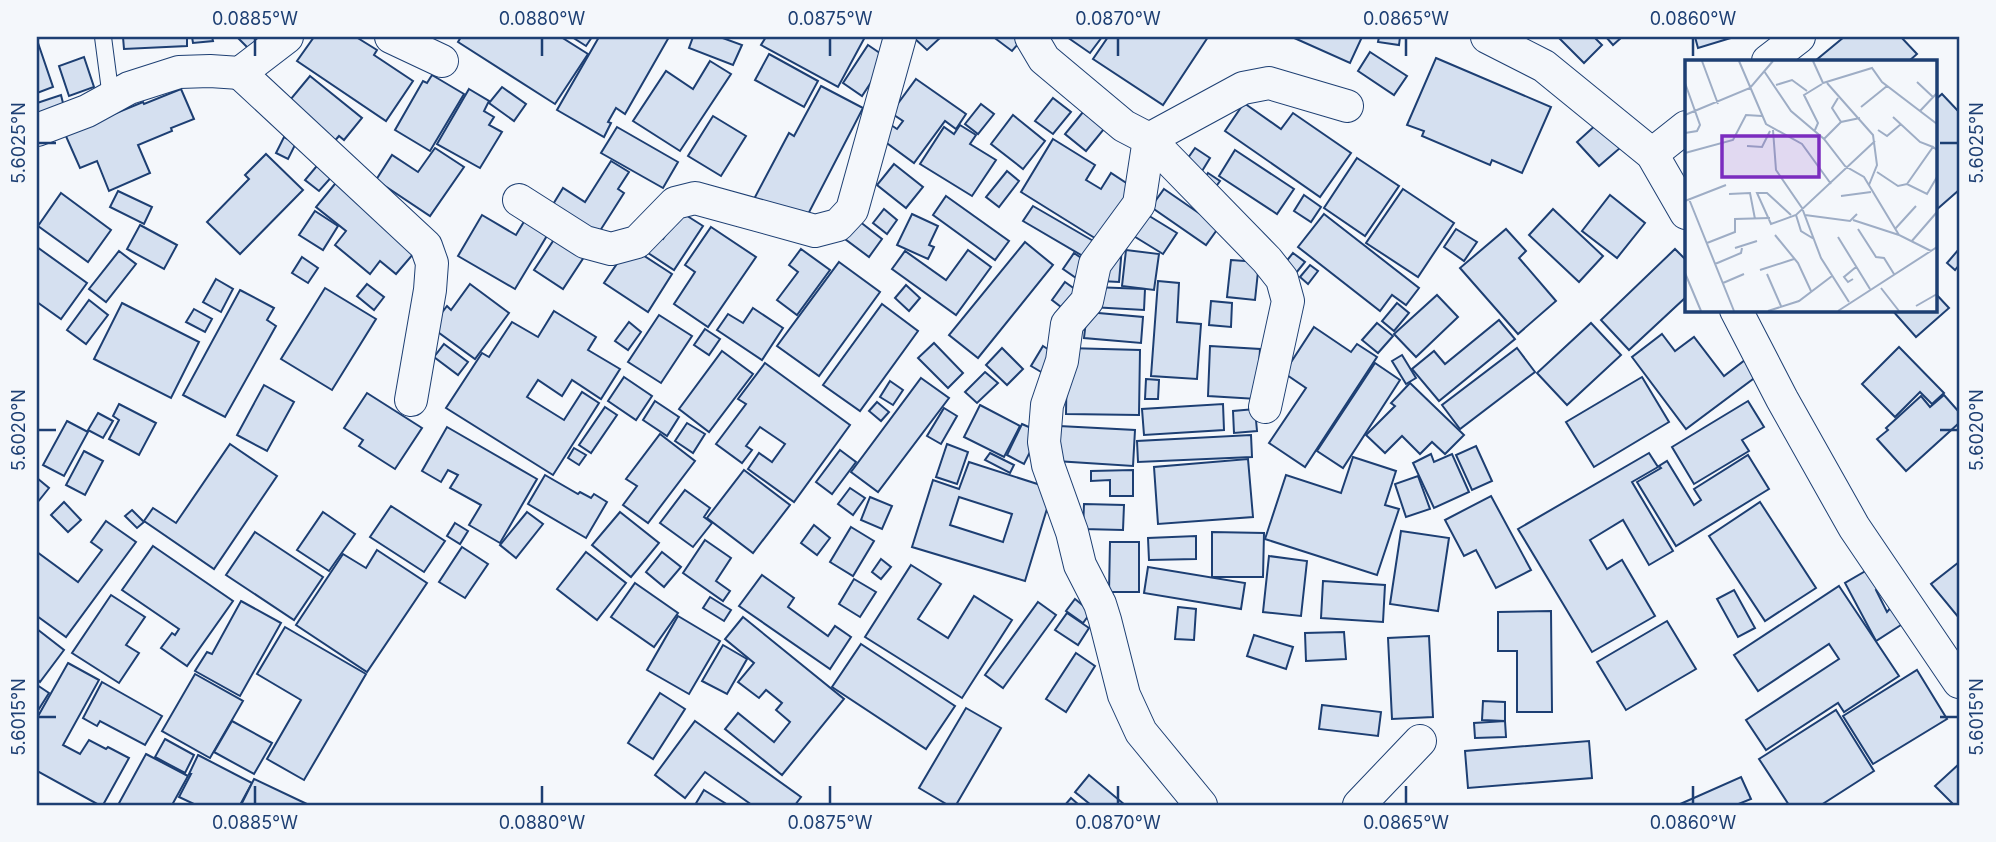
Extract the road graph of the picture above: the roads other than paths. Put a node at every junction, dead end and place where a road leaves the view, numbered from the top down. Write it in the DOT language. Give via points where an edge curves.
graph roads {
  1 [pos="103,37"];
  2 [pos="287,37"];
  3 [pos="391,37"];
  4 [pos="900,37"];
  5 [pos="1031,37"];
  6 [pos="1487,37"];
  7 [pos="1799,37"];
  8 [pos="1769,60"];
  9 [pos="442,61"];
  10 [pos="240,73"];
  11 [pos="111,98"];
  12 [pos="1347,106"];
  13 [pos="1685,128"];
  14 [pos="37,130"];
  15 [pos="1149,139"];
  16 [pos="1652,154"];
  17 [pos="519,200"];
  18 [pos="1685,211"];
  19 [pos="1737,312"];
  20 [pos="411,400"];
  21 [pos="1265,407"];
  22 [pos="1959,682"];
  23 [pos="1420,741"];
  24 [pos="1201,805"];
  25 [pos="1359,805"];
  1 -- 11 [label="lane"];
  2 -- 10 [label="street"];
  3 -- 9 [label="street"];
  4 -- 17 [label="street" via="852,210 838,225 815,231 695,198 675,203 637,242 611,249 585,242"];
  5 -- 15 [label="street" via="1044,58 1124,126"];
  6 -- 16 [label="street" via="1544,66"];
  7 -- 8 [label="street"];
  10 -- 11 [label="street" via="179,72"];
  10 -- 20 [label="street" via="426,246 432,263 430,290"];
  11 -- 14 [label="street"];
  12 -- 15 [label="street" via="1269,83 1243,88"];
  13 -- 16 [label="street"];
  15 -- 21 [label="street" via="1282,279 1288,302"];
  15 -- 24 [label="street" via="1139,204 1095,264 1087,301 1067,324 1062,361 1047,405 1044,442 1080,565 1100,604 1124,695 1141,732"];
  16 -- 18 [label="street"];
  19 -- 22 [label="street" via="1854,527"];
  23 -- 25 [label="street"];
}
